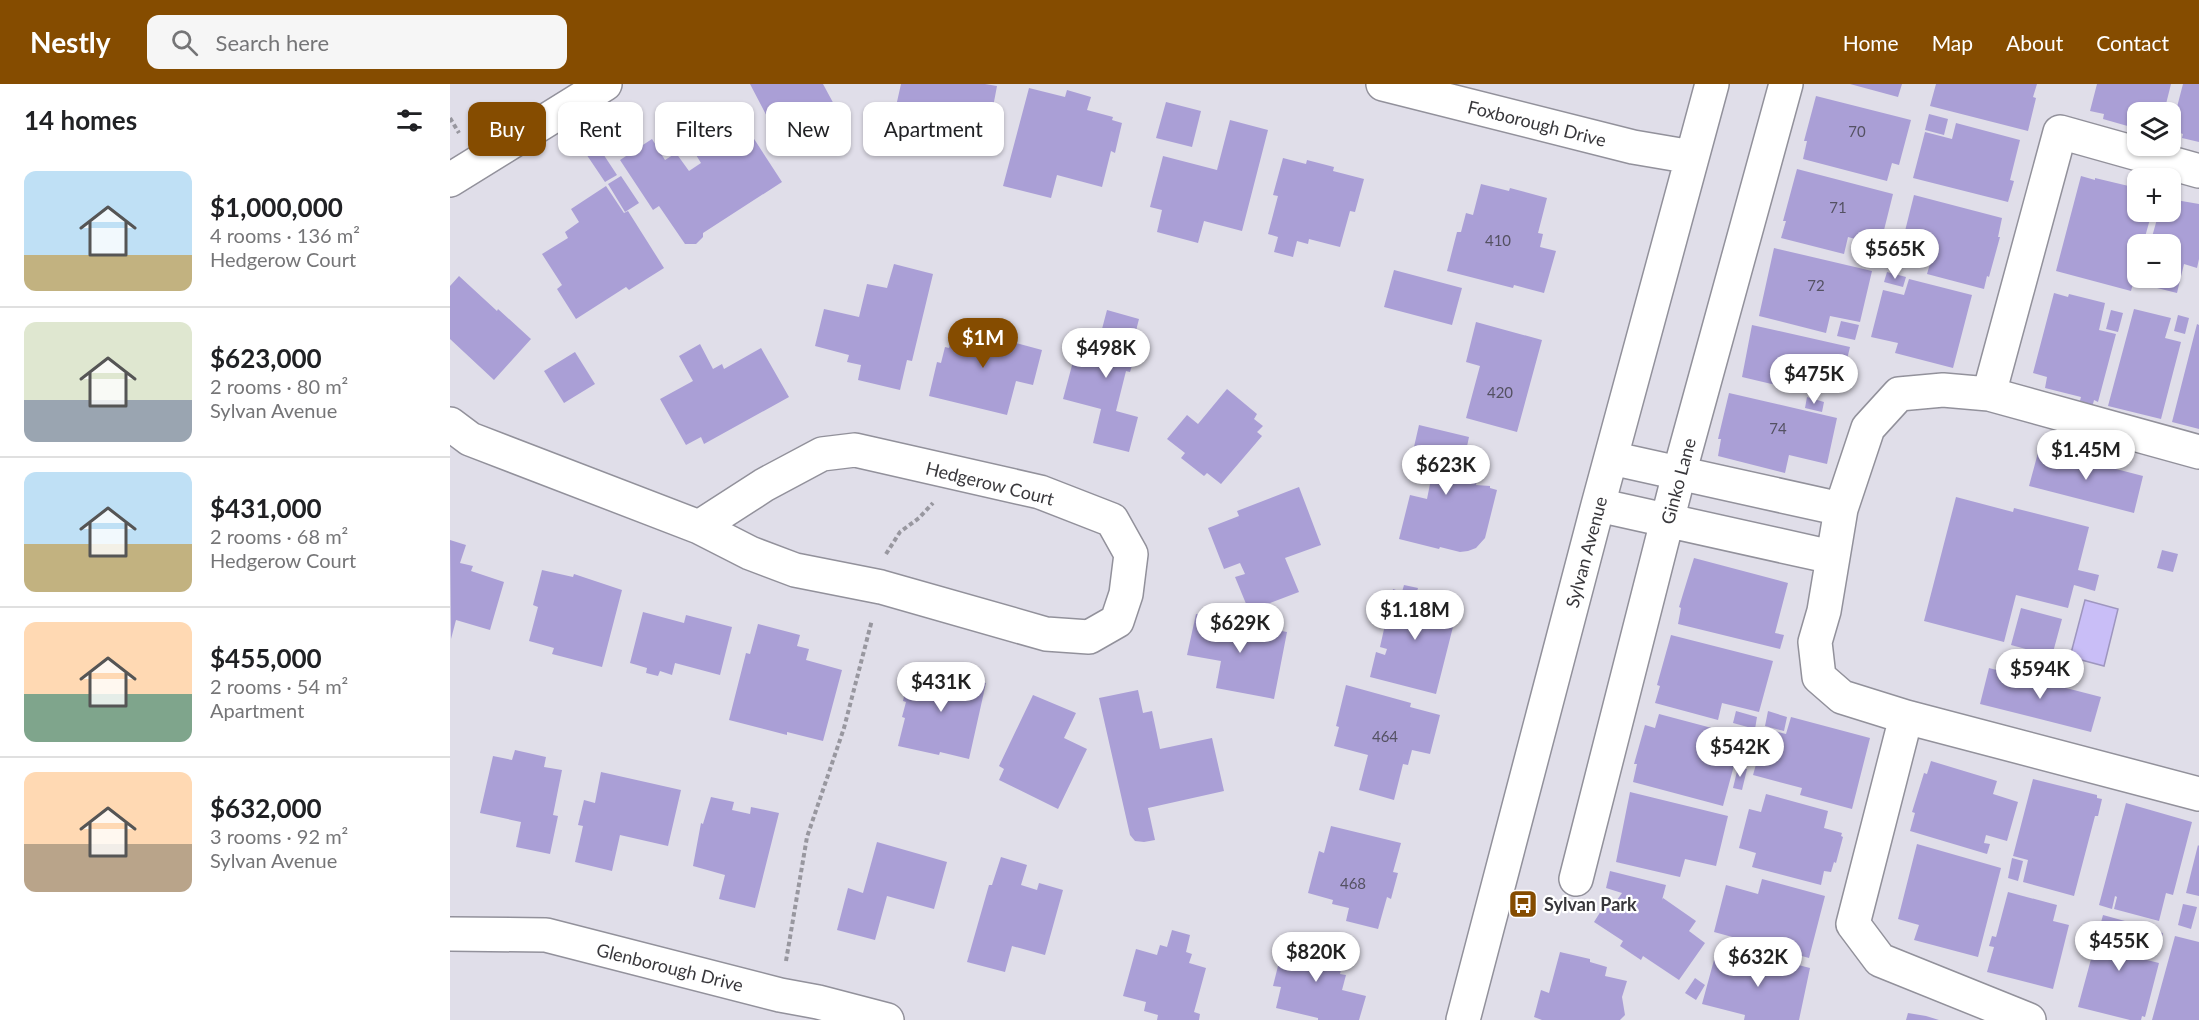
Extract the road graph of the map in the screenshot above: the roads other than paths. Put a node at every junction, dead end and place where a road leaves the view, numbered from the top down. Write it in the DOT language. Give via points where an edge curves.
graph roads {
  1 [pos="605,84"];
  2 [pos="1383,84"];
  3 [pos="1712,84"];
  4 [pos="1786,84"];
  5 [pos="1692,157"];
  6 [pos="2199,171"];
  7 [pos="450,180"];
  8 [pos="1989,394"];
  9 [pos="450,424"];
  10 [pos="2199,452"];
  11 [pos="1611,458"];
  12 [pos="1680,474"];
  13 [pos="1598,505"];
  14 [pos="1841,510"];
  15 [pos="1668,520"];
  16 [pos="699,527"];
  17 [pos="1832,557"];
  18 [pos="1906,717"];
  19 [pos="2199,794"];
  20 [pos="1576,879"];
  21 [pos="450,934"];
  22 [pos="887,1020"];
  23 [pos="1463,1020"];
  24 [pos="2029,1020"];
  1 -- 7 [label="street"];
  2 -- 5 [label="street, Foxborough Drive" via="1633,147"];
  3 -- 5 [label="street, Sylvan Avenue"];
  4 -- 12 [label="street, Ginko Lane"];
  5 -- 11 [label="street, Sylvan Avenue"];
  6 -- 8 [label="street" via="2060,132"];
  8 -- 10 [label="street"];
  8 -- 14 [label="street" via="1943,390 1899,394 1868,428"];
  9 -- 16 [label="street, Hedgerow Court" via="471,439"];
  11 -- 12 [label="street"];
  11 -- 13 [label="street, Sylvan Avenue"];
  12 -- 14 [label="street"];
  12 -- 15 [label="street, Ginko Lane"];
  13 -- 15 [label="street"];
  13 -- 23 [label="street, Sylvan Avenue"];
  14 -- 17 [label="street"];
  15 -- 17 [label="street"];
  15 -- 20 [label="street, Ginko Lane"];
  16 -- 16 [label="street, Hedgerow Court" via="795,570 881,587 1046,634 1089,637 1117,621 1126,594 1131,554 1112,520 1040,492 855,450 822,454"];
  17 -- 18 [label="street" via="1815,642 1819,678 1842,697"];
  18 -- 19 [label="street"];
  18 -- 24 [label="street" via="1854,924 1880,960"];
  21 -- 22 [label="street, Glenborough Drive" via="546,935"];
}
